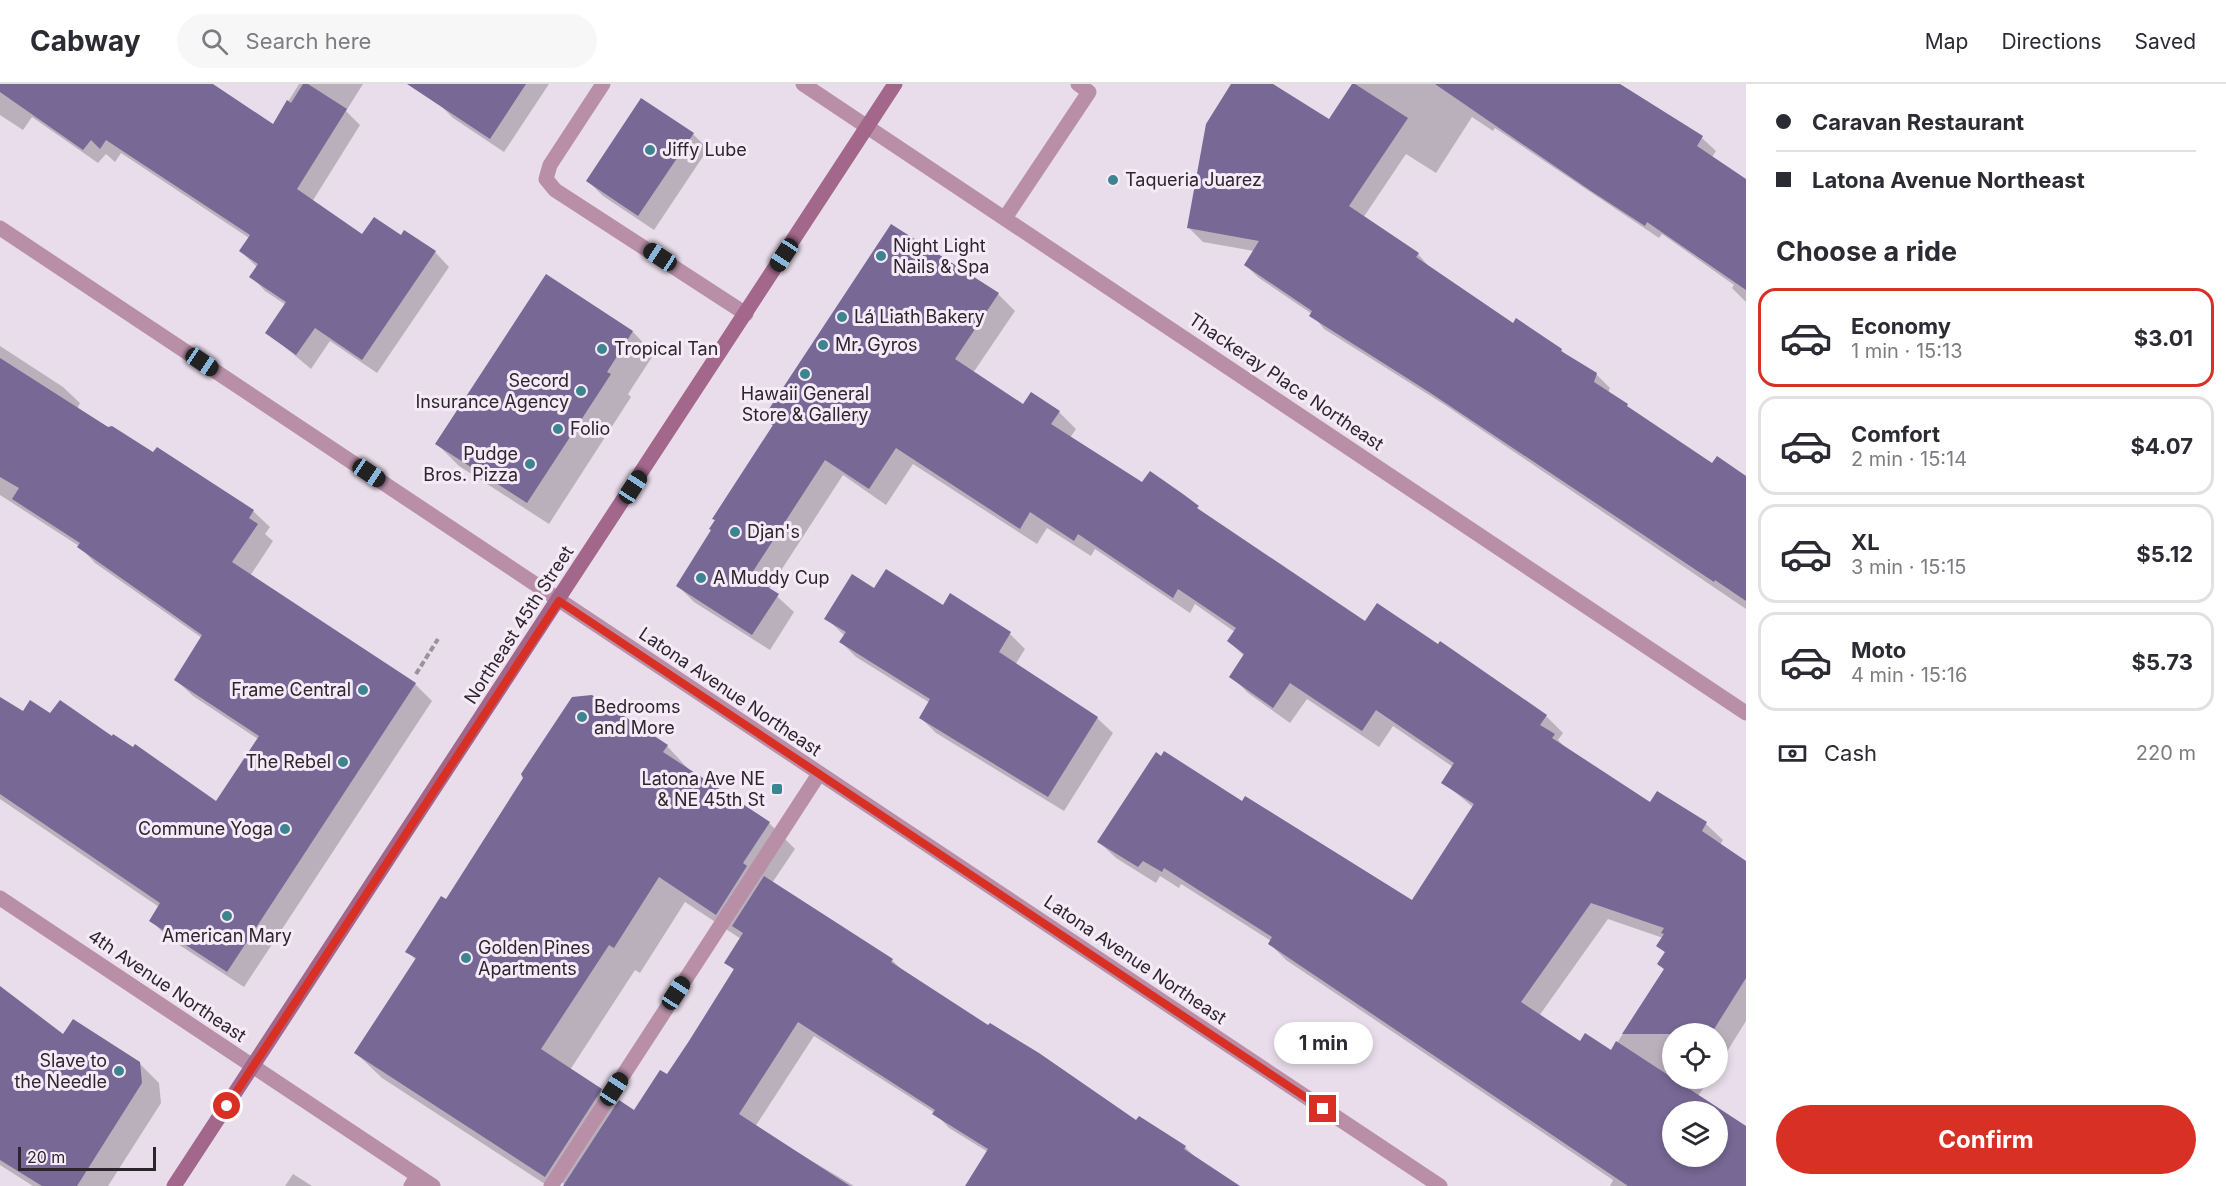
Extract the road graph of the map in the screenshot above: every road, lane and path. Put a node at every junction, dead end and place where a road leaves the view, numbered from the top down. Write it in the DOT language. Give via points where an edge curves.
graph roads {
  1 [pos="603,84"];
  2 [pos="803,84"];
  3 [pos="895,84"];
  4 [pos="1078,84"];
  5 [pos="868,126"];
  6 [pos="1005,218"];
  7 [pos="0,228"];
  8 [pos="746,314"];
  9 [pos="559,601"];
  10 [pos="438,639"];
  11 [pos="416,674"];
  12 [pos="1746,713"];
  13 [pos="819,774"];
  14 [pos="0,898"];
  15 [pos="254,1067"];
  16 [pos="414,1181"];
  17 [pos="174,1186"];
  18 [pos="433,1186"];
  19 [pos="551,1186"];
  20 [pos="1440,1186"];
  1 -- 8 [label="street" via="550,165 546,179 555,190"];
  2 -- 5 [label="street, Thackeray Place Northeast"];
  3 -- 5 [label="main road, Northeast 45th Street"];
  4 -- 6 [label="street" via="1089,92"];
  5 -- 6 [label="street, Thackeray Place Northeast"];
  5 -- 8 [label="main road, Northeast 45th Street"];
  6 -- 12 [label="street, Thackeray Place Northeast"];
  7 -- 9 [label="street, Latona Avenue Northeast"];
  8 -- 9 [label="main road, Northeast 45th Street"];
  9 -- 13 [label="street, Latona Avenue Northeast"];
  9 -- 15 [label="main road, Northeast 45th Street"];
  10 -- 11 [label="path"];
  13 -- 19 [label="street"];
  13 -- 20 [label="street, Latona Avenue Northeast"];
  14 -- 15 [label="street, 4th Avenue Northeast"];
  15 -- 16 [label="street, 4th Avenue Northeast"];
  15 -- 17 [label="main road, Northeast 45th Street"];
  16 -- 18 [label="street, 4th Avenue Northeast"];
}
